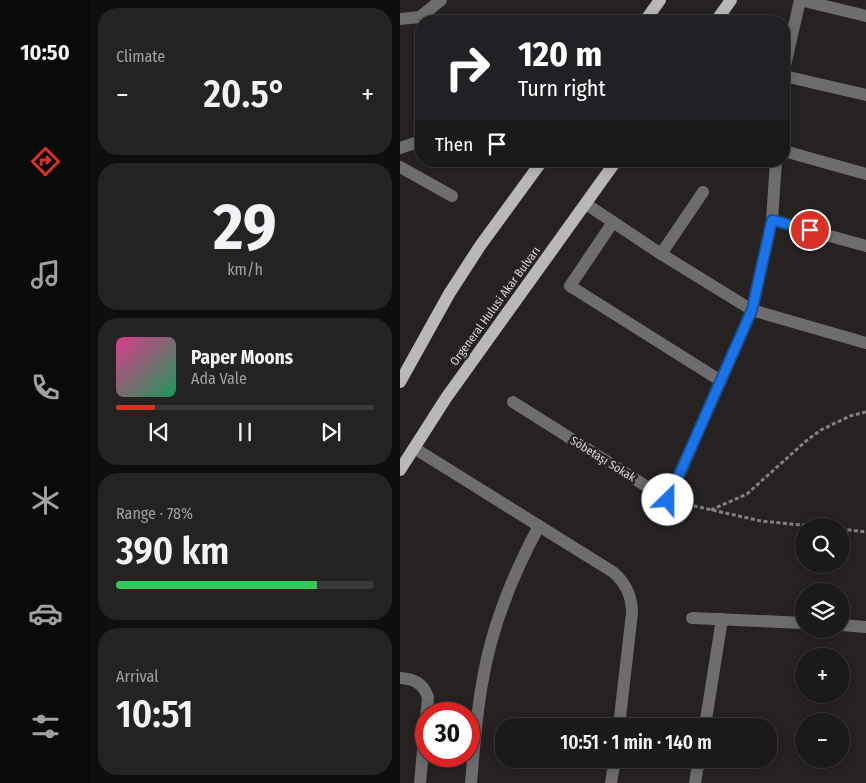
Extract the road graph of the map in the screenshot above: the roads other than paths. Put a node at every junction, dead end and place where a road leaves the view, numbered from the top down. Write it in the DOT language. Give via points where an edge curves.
graph roads {
  1 [pos="441,0"];
  2 [pos="660,0"];
  3 [pos="731,0"];
  4 [pos="800,0"];
  5 [pos="422,15"];
  6 [pos="649,15"];
  7 [pos="720,15"];
  8 [pos="866,16"];
  9 [pos="415,17"];
  10 [pos="400,18"];
  11 [pos="790,44"];
  12 [pos="790,77"];
  13 [pos="866,95"];
  14 [pos="415,143"];
  15 [pos="400,148"];
  16 [pos="790,153"];
  17 [pos="400,167"];
  18 [pos="538,167"];
  19 [pos="612,167"];
  20 [pos="776,167"];
  21 [pos="866,174"];
  22 [pos="703,192"];
  23 [pos="452,196"];
  24 [pos="586,204"];
  25 [pos="772,220"];
  26 [pos="613,222"];
  27 [pos="866,246"];
  28 [pos="661,254"];
  29 [pos="752,310"];
  30 [pos="866,343"];
  31 [pos="721,381"];
  32 [pos="400,382"];
  33 [pos="513,402"];
  34 [pos="414,448"];
  35 [pos="400,470"];
  36 [pos="538,526"];
  37 [pos="692,618"];
  38 [pos="722,619"];
  39 [pos="795,623"];
  40 [pos="850,626"];
  41 [pos="866,627"];
  42 [pos="400,678"];
  43 [pos="620,718"];
  44 [pos="706,718"];
  45 [pos="614,768"];
  46 [pos="698,768"];
  47 [pos="420,783"];
  48 [pos="471,783"];
  49 [pos="611,783"];
  50 [pos="696,783"];
  1 -- 5 [label="street"];
  2 -- 6 [label="main road"];
  3 -- 7 [label="main road"];
  4 -- 8 [label="street"];
  4 -- 11 [label="street"];
  9 -- 10 [label="street"];
  12 -- 13 [label="street"];
  14 -- 15 [label="street"];
  16 -- 21 [label="street"];
  17 -- 23 [label="street"];
  18 -- 32 [label="main road" via="454,286"];
  19 -- 24 [label="main road, Orgeneral Hulusi Akar Bulvarı"];
  20 -- 25 [label="street"];
  22 -- 28 [label="street"];
  24 -- 26 [label="street"];
  24 -- 34 [label="main road, Orgeneral Hulusi Akar Bulvarı" via="446,398"];
  25 -- 27 [label="street"];
  25 -- 29 [label="street"];
  26 -- 28 [label="street"];
  26 -- 31 [label="street" via="570,286"];
  28 -- 29 [label="street"];
  29 -- 30 [label="street"];
  29 -- 31 [label="street"];
  31 -- 33 [label="street, Söbetaşı Sokak" via="668,500"];
  34 -- 35 [label="main road, Orgeneral Hulusi Akar Bulvarı"];
  34 -- 36 [label="street"];
  36 -- 43 [label="street" via="613,572 631,598"];
  36 -- 48 [label="street" via="512,580 488,655 477,711"];
  37 -- 38 [label="street"];
  38 -- 39 [label="street"];
  38 -- 44 [label="street"];
  40 -- 41 [label="street"];
  42 -- 47 [label="street" via="417,682 426,690 428,697"];
  45 -- 49 [label="street"];
  46 -- 50 [label="street"];
}
